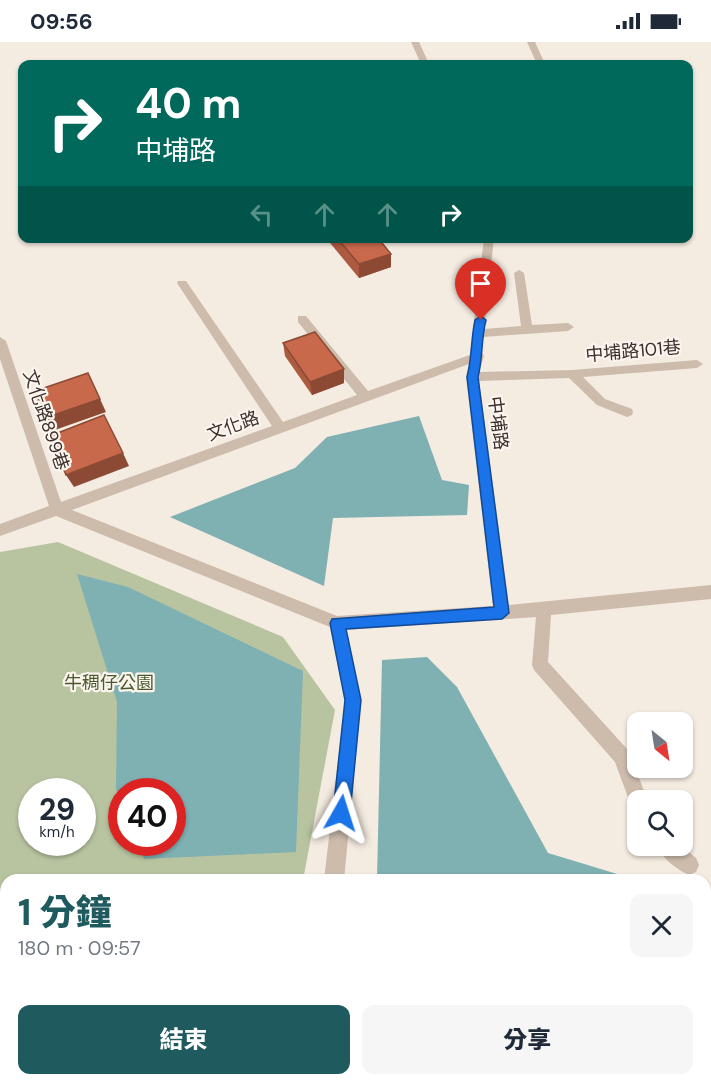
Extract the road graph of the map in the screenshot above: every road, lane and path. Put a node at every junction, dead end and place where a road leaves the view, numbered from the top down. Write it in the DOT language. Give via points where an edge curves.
graph roads {
  1 [pos="415,42"];
  2 [pos="531,42"];
  3 [pos="423,60"];
  4 [pos="539,60"];
  5 [pos="489,243"];
  6 [pos="519,273"];
  7 [pos="182,283"];
  8 [pos="302,319"];
  9 [pos="568,327"];
  10 [pos="527,330"];
  11 [pos="477,333"];
  12 [pos="0,341"];
  13 [pos="478,356"];
  14 [pos="697,364"];
  15 [pos="572,374"];
  16 [pos="472,377"];
  17 [pos="365,396"];
  18 [pos="627,412"];
  19 [pos="280,429"];
  20 [pos="57,510"];
  21 [pos="0,530"];
  22 [pos="711,592"];
  23 [pos="543,609"];
  24 [pos="502,613"];
  25 [pos="337,623"];
  26 [pos="635,790"];
  27 [pos="678,856"];
  28 [pos="689,866"];
  29 [pos="335,874"];
  1 -- 3 [label="street"];
  2 -- 4 [label="street"];
  5 -- 11 [label="street, 中埔路" via="489,267"];
  6 -- 10 [label="street"];
  7 -- 19 [label="street"];
  8 -- 17 [label="street"];
  9 -- 10 [label="street"];
  10 -- 11 [label="street"];
  11 -- 13 [label="street, 中埔路"];
  12 -- 20 [label="street, 文化路899巷"];
  13 -- 16 [label="street, 中埔路"];
  13 -- 17 [label="street, 文化路"];
  14 -- 15 [label="street, 中埔路101巷"];
  15 -- 16 [label="street, 中埔路101巷"];
  15 -- 18 [label="street, 中埔路101巷" via="601,402"];
  16 -- 24 [label="street, 中埔路"];
  17 -- 19 [label="street, 文化路"];
  19 -- 20 [label="street, 文化路"];
  20 -- 21 [label="street, 文化路"];
  20 -- 25 [label="street"];
  22 -- 23 [label="street"];
  23 -- 24 [label="street"];
  23 -- 26 [label="street" via="540,665 622,756"];
  24 -- 25 [label="street"];
  25 -- 29 [label="street" via="353,700"];
  27 -- 28 [label="street"];
}
